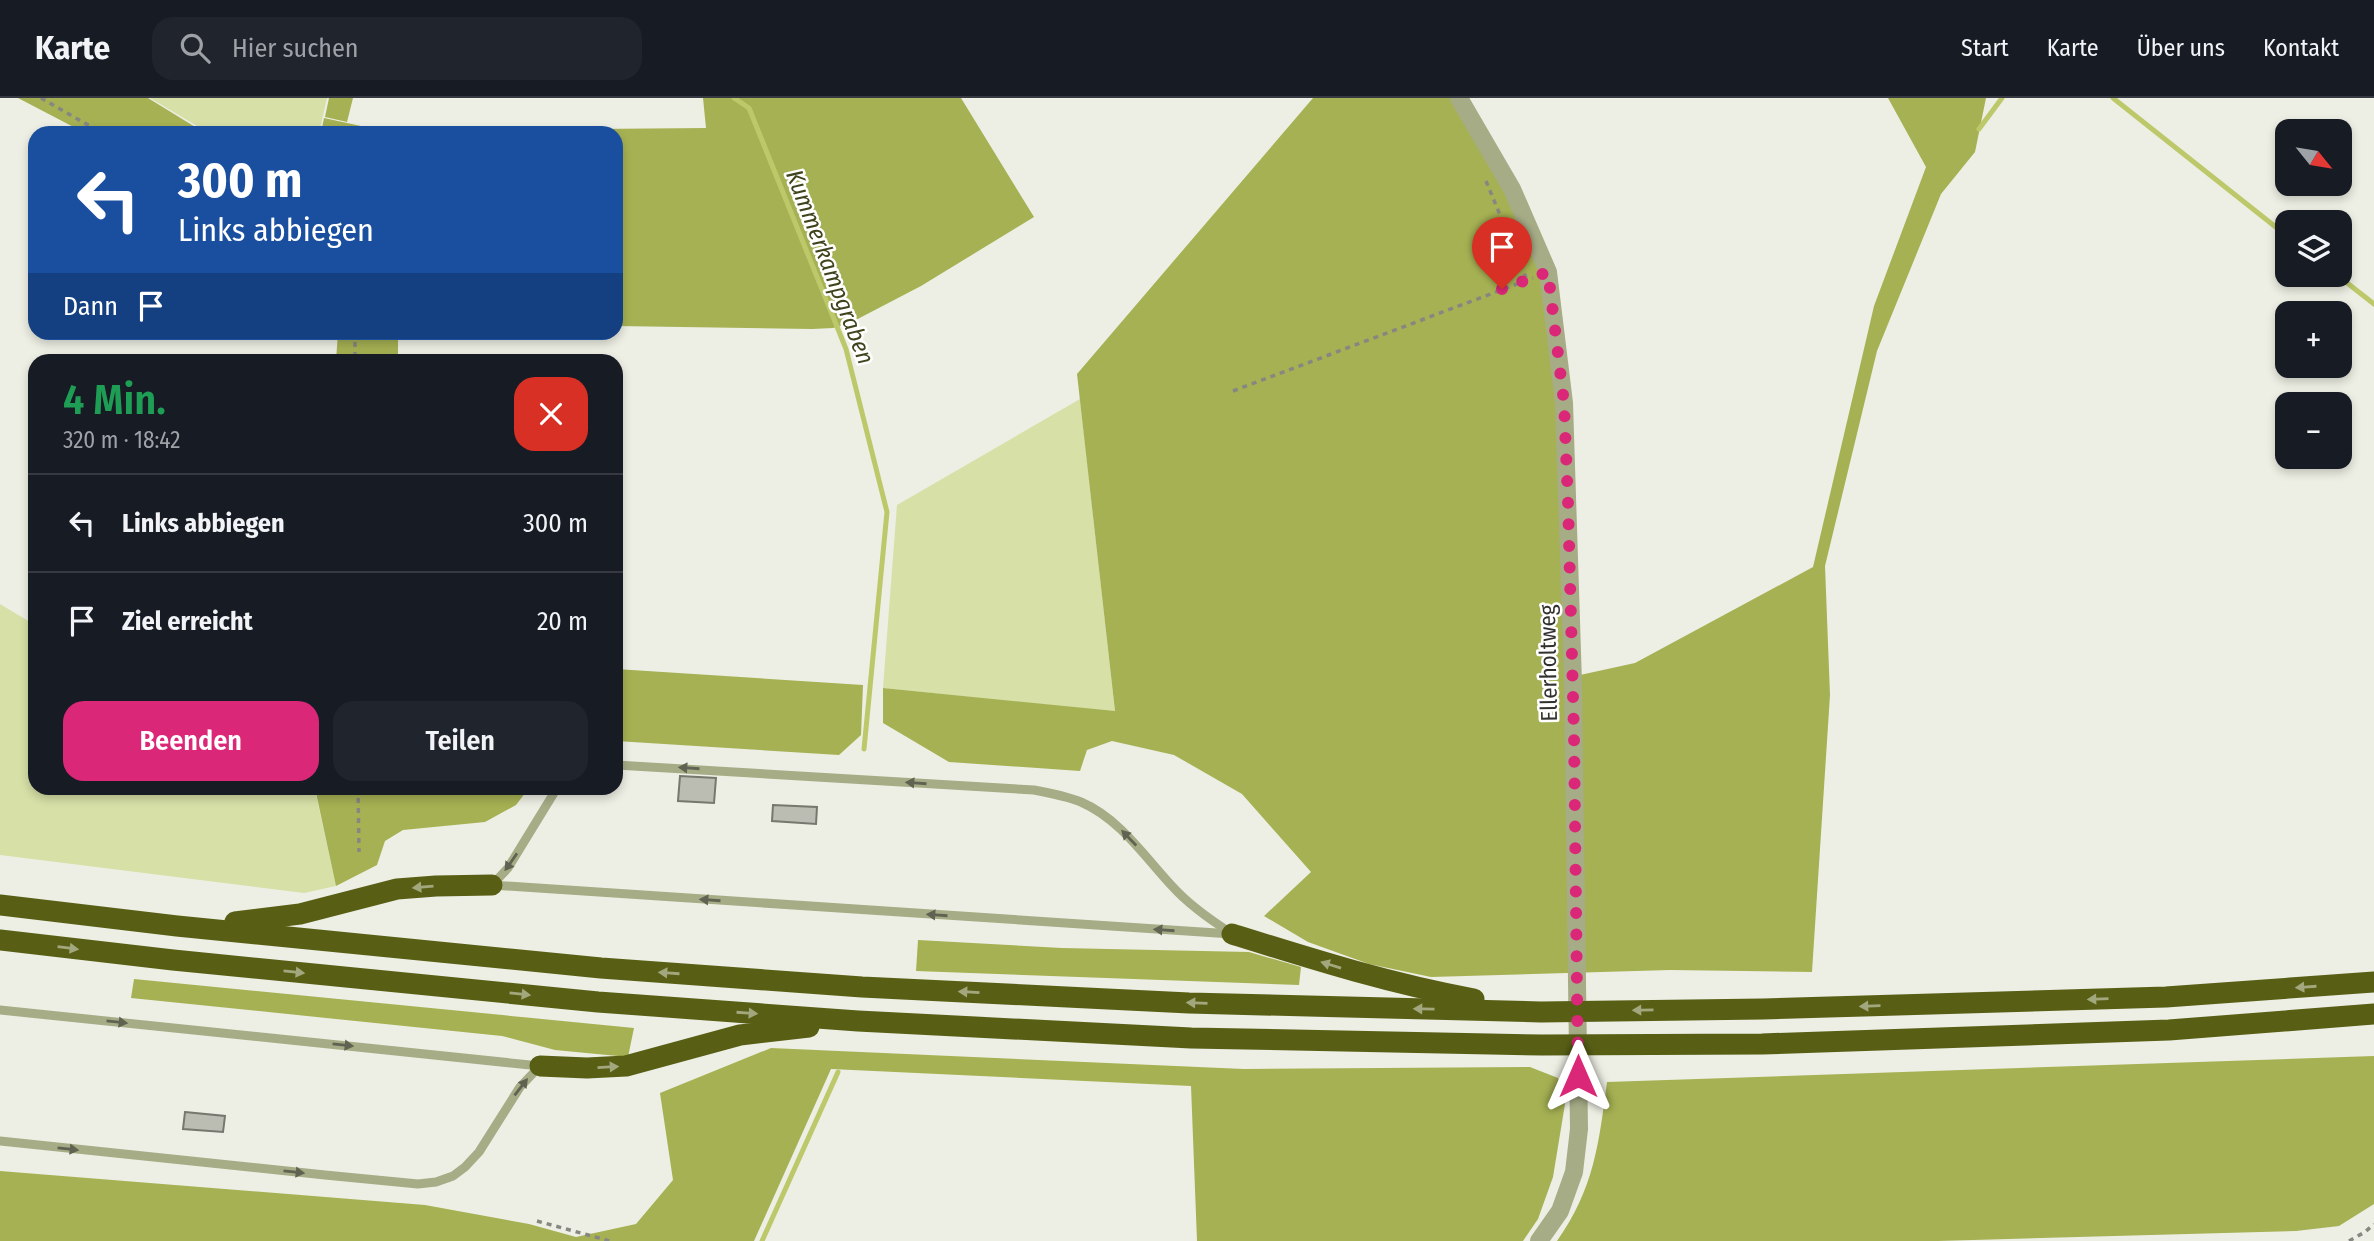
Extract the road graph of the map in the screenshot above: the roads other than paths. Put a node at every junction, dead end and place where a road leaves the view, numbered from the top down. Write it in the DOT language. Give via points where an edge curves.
graph roads {
  1 [pos="1459,98"];
  2 [pos="623,765"];
  3 [pos="553,795"];
  4 [pos="492,886"];
  5 [pos="0,905"];
  6 [pos="177,926"];
  7 [pos="1232,934"];
  8 [pos="0,940"];
  9 [pos="2374,982"];
  10 [pos="0,1010"];
  11 [pos="1541,1012"];
  12 [pos="2374,1014"];
  13 [pos="858,1021"];
  14 [pos="540,1066"];
  15 [pos="0,1141"];
  16 [pos="1539,1241"];
  1 -- 16 [label="street, Ellerholtweg" via="1513,189 1548,272 1564,403 1573,655 1579,1129 1574,1171 1560,1211"];
  7 -- 2 [label="lane, one-way" via="1191,906 1104,816 1057,794"];
  3 -- 4 [label="lane, one-way"];
  4 -- 6 [label="highway, one-way" via="397,889 300,914"];
  7 -- 4 [label="lane, one-way"];
  5 -- 6 [label="highway"];
  11 -- 6 [label="highway, one-way" via="1189,1003 862,987 587,967"];
  11 -- 7 [label="highway, one-way" via="1406,986"];
  8 -- 13 [label="highway, one-way" via="584,1001"];
  9 -- 11 [label="highway, one-way" via="2166,997"];
  10 -- 14 [label="lane, one-way"];
  12 -- 13 [label="highway" via="2169,1030 1762,1044 1204,1038"];
  14 -- 13 [label="highway, one-way" via="626,1066 740,1035"];
  15 -- 14 [label="lane, one-way" via="418,1184 436,1182 453,1176 479,1152 520,1087"];
}
